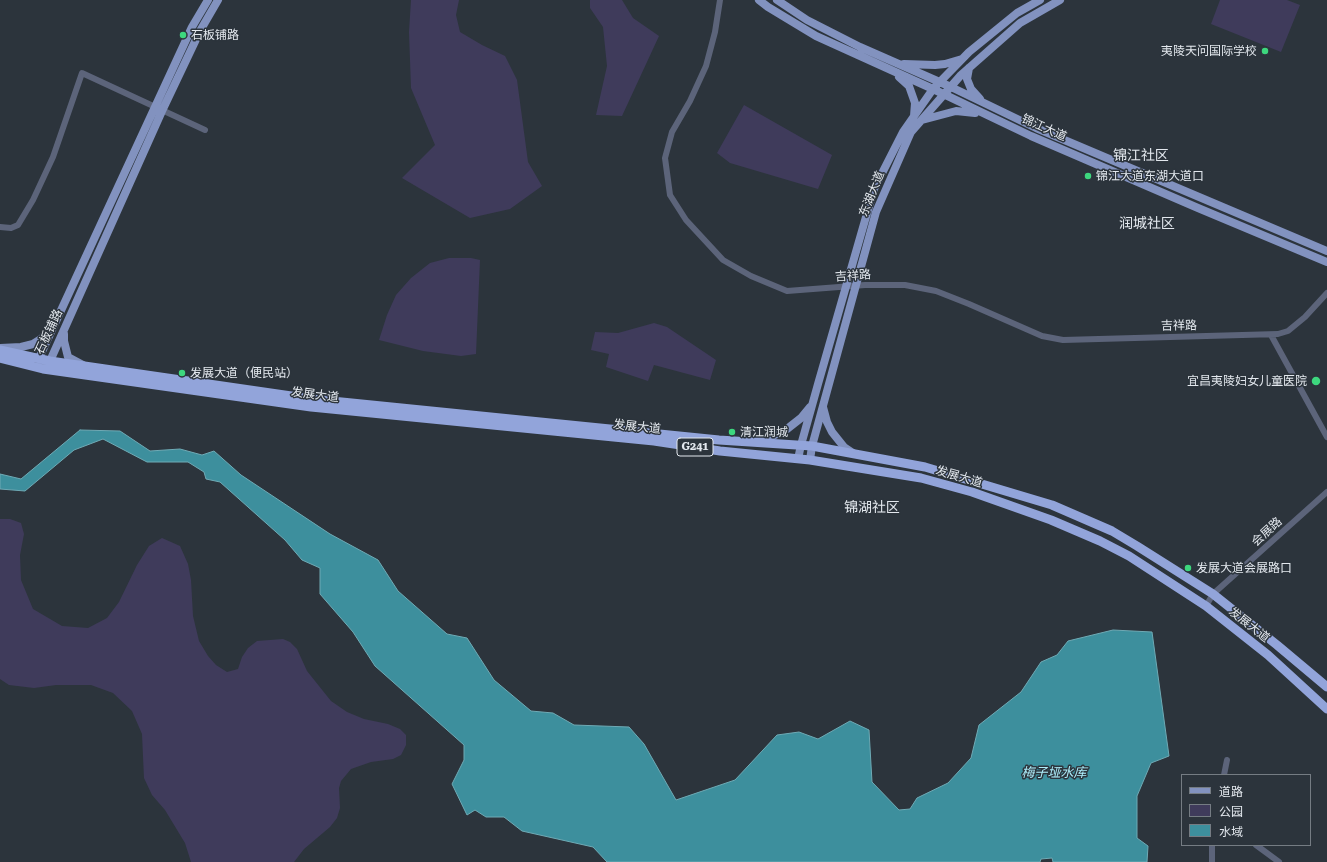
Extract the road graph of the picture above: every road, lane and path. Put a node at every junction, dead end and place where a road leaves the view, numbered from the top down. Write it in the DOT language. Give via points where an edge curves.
graph roads {
  1 [pos="208,0"];
  2 [pos="218,0"];
  3 [pos="720,0"];
  4 [pos="759,0"];
  5 [pos="777,0"];
  6 [pos="1040,0"];
  7 [pos="1060,0"];
  8 [pos="963,59"];
  9 [pos="899,64"];
  10 [pos="969,68"];
  11 [pos="894,72"];
  12 [pos="940,82"];
  13 [pos="950,87"];
  14 [pos="933,89"];
  15 [pos="943,95"];
  16 [pos="983,103"];
  17 [pos="158,109"];
  18 [pos="980,113"];
  19 [pos="914,117"];
  20 [pos="922,121"];
  21 [pos="205,130"];
  22 [pos="0,227"];
  23 [pos="1327,251"];
  24 [pos="1327,262"];
  25 [pos="856,286"];
  26 [pos="845,287"];
  27 [pos="1327,293"];
  28 [pos="54,326"];
  29 [pos="65,328"];
  30 [pos="1271,335"];
  31 [pos="0,349"];
  32 [pos="0,358"];
  33 [pos="39,358"];
  34 [pos="50,361"];
  35 [pos="87,366"];
  36 [pos="43,369"];
  37 [pos="813,404"];
  38 [pos="823,407"];
  39 [pos="1327,437"];
  40 [pos="748,442"];
  41 [pos="801,445"];
  42 [pos="812,446"];
  43 [pos="854,453"];
  44 [pos="798,459"];
  45 [pos="810,460"];
  46 [pos="1327,492"];
  47 [pos="1213,594"];
  48 [pos="1206,606"];
  49 [pos="1327,687"];
  50 [pos="1327,710"];
  51 [pos="1226,760"];
  52 [pos="1224,774"];
  53 [pos="1212,846"];
  54 [pos="1257,846"];
  55 [pos="1212,862"];
  56 [pos="1279,862"];
  1 -- 17 [label="main road, 石板铺路" via="192,27"];
  2 -- 17 [label="main road, 石板铺路"];
  3 -- 26 [label="street, 吉祥路" via="706,66 672,132 666,156 670,195 686,220 723,260 751,276 787,291"];
  4 -- 11 [label="main road, 锦江大道" via="816,36"];
  5 -- 9 [label="main road, 锦江大道" via="807,20"];
  6 -- 8 [label="main road, 东湖大道" via="1017,13"];
  7 -- 10 [label="main road, 东湖大道" via="1020,23"];
  8 -- 9 [label="main road" via="935,65"];
  8 -- 12 [label="main road, 东湖大道"];
  9 -- 12 [label="main road, 锦江大道"];
  10 -- 13 [label="main road, 东湖大道"];
  10 -- 16 [label="main road" via="967,79 971,89"];
  11 -- 14 [label="main road, 锦江大道"];
  11 -- 19 [label="main road" via="908,86 915,103"];
  12 -- 13 [label="main road, 锦江大道"];
  12 -- 14 [label="main road, 东湖大道"];
  13 -- 15 [label="main road, 东湖大道"];
  13 -- 16 [label="main road, 锦江大道"];
  14 -- 15 [label="main road, 锦江大道"];
  14 -- 19 [label="main road, 东湖大道"];
  15 -- 18 [label="main road, 锦江大道"];
  15 -- 20 [label="main road, 东湖大道"];
  16 -- 23 [label="main road, 锦江大道" via="1036,128"];
  17 -- 21 [label="street"];
  17 -- 22 [label="street" via="82,73 53,157 33,200 18,225 11,228"];
  17 -- 28 [label="main road, 石板铺路"];
  17 -- 29 [label="main road, 石板铺路"];
  18 -- 20 [label="main road" via="956,111"];
  18 -- 24 [label="main road, 锦江大道"];
  19 -- 26 [label="main road, 东湖大道" via="903,132 874,189"];
  20 -- 25 [label="main road, 东湖大道" via="911,132 876,212"];
  25 -- 26 [label="street, 吉祥路"];
  25 -- 30 [label="street, 吉祥路" via="905,285 936,292 1042,336 1064,340"];
  25 -- 38 [label="main road, 东湖大道"];
  26 -- 37 [label="main road, 东湖大道"];
  27 -- 30 [label="street, 吉祥路" via="1288,331"];
  28 -- 31 [label="main road" via="33,344"];
  28 -- 33 [label="main road, 石板铺路"];
  29 -- 34 [label="main road, 石板铺路"];
  29 -- 35 [label="main road" via="64,341 68,357"];
  30 -- 39 [label="street"];
  31 -- 33 [label="highway, 发展大道 / G241"];
  32 -- 36 [label="highway, 发展大道 / G241"];
  33 -- 34 [label="highway, 发展大道 / G241"];
  33 -- 36 [label="main road, 石板铺路"];
  34 -- 35 [label="highway, 发展大道 / G241"];
  34 -- 36 [label="main road, 石板铺路"];
  35 -- 40 [label="highway, 发展大道 / G241" via="312,399"];
  36 -- 44 [label="highway, 发展大道 / G241" via="311,407 654,441"];
  37 -- 40 [label="main road" via="787,429 771,437"];
  37 -- 41 [label="main road, 东湖大道"];
  38 -- 42 [label="main road, 东湖大道"];
  38 -- 43 [label="main road" via="832,432 844,447"];
  40 -- 41 [label="highway, 发展大道 / G241"];
  41 -- 42 [label="highway, 发展大道 / G241"];
  41 -- 44 [label="main road, 东湖大道"];
  42 -- 43 [label="highway, 发展大道 / G241"];
  42 -- 45 [label="main road, 东湖大道"];
  43 -- 47 [label="highway, 发展大道 / G241" via="925,467 1052,505 1112,531"];
  44 -- 45 [label="highway, 发展大道 / G241"];
  45 -- 48 [label="highway, 发展大道 / G241" via="921,478 972,492 1051,520 1129,556"];
  46 -- 47 [label="street, 会展路"];
  47 -- 48 [label="street, 会展路"];
  47 -- 49 [label="highway, 发展大道 / G241"];
  48 -- 50 [label="highway, 发展大道 / G241" via="1268,654"];
  51 -- 52 [label="street"];
  53 -- 55 [label="street"];
  54 -- 56 [label="street"];
}
